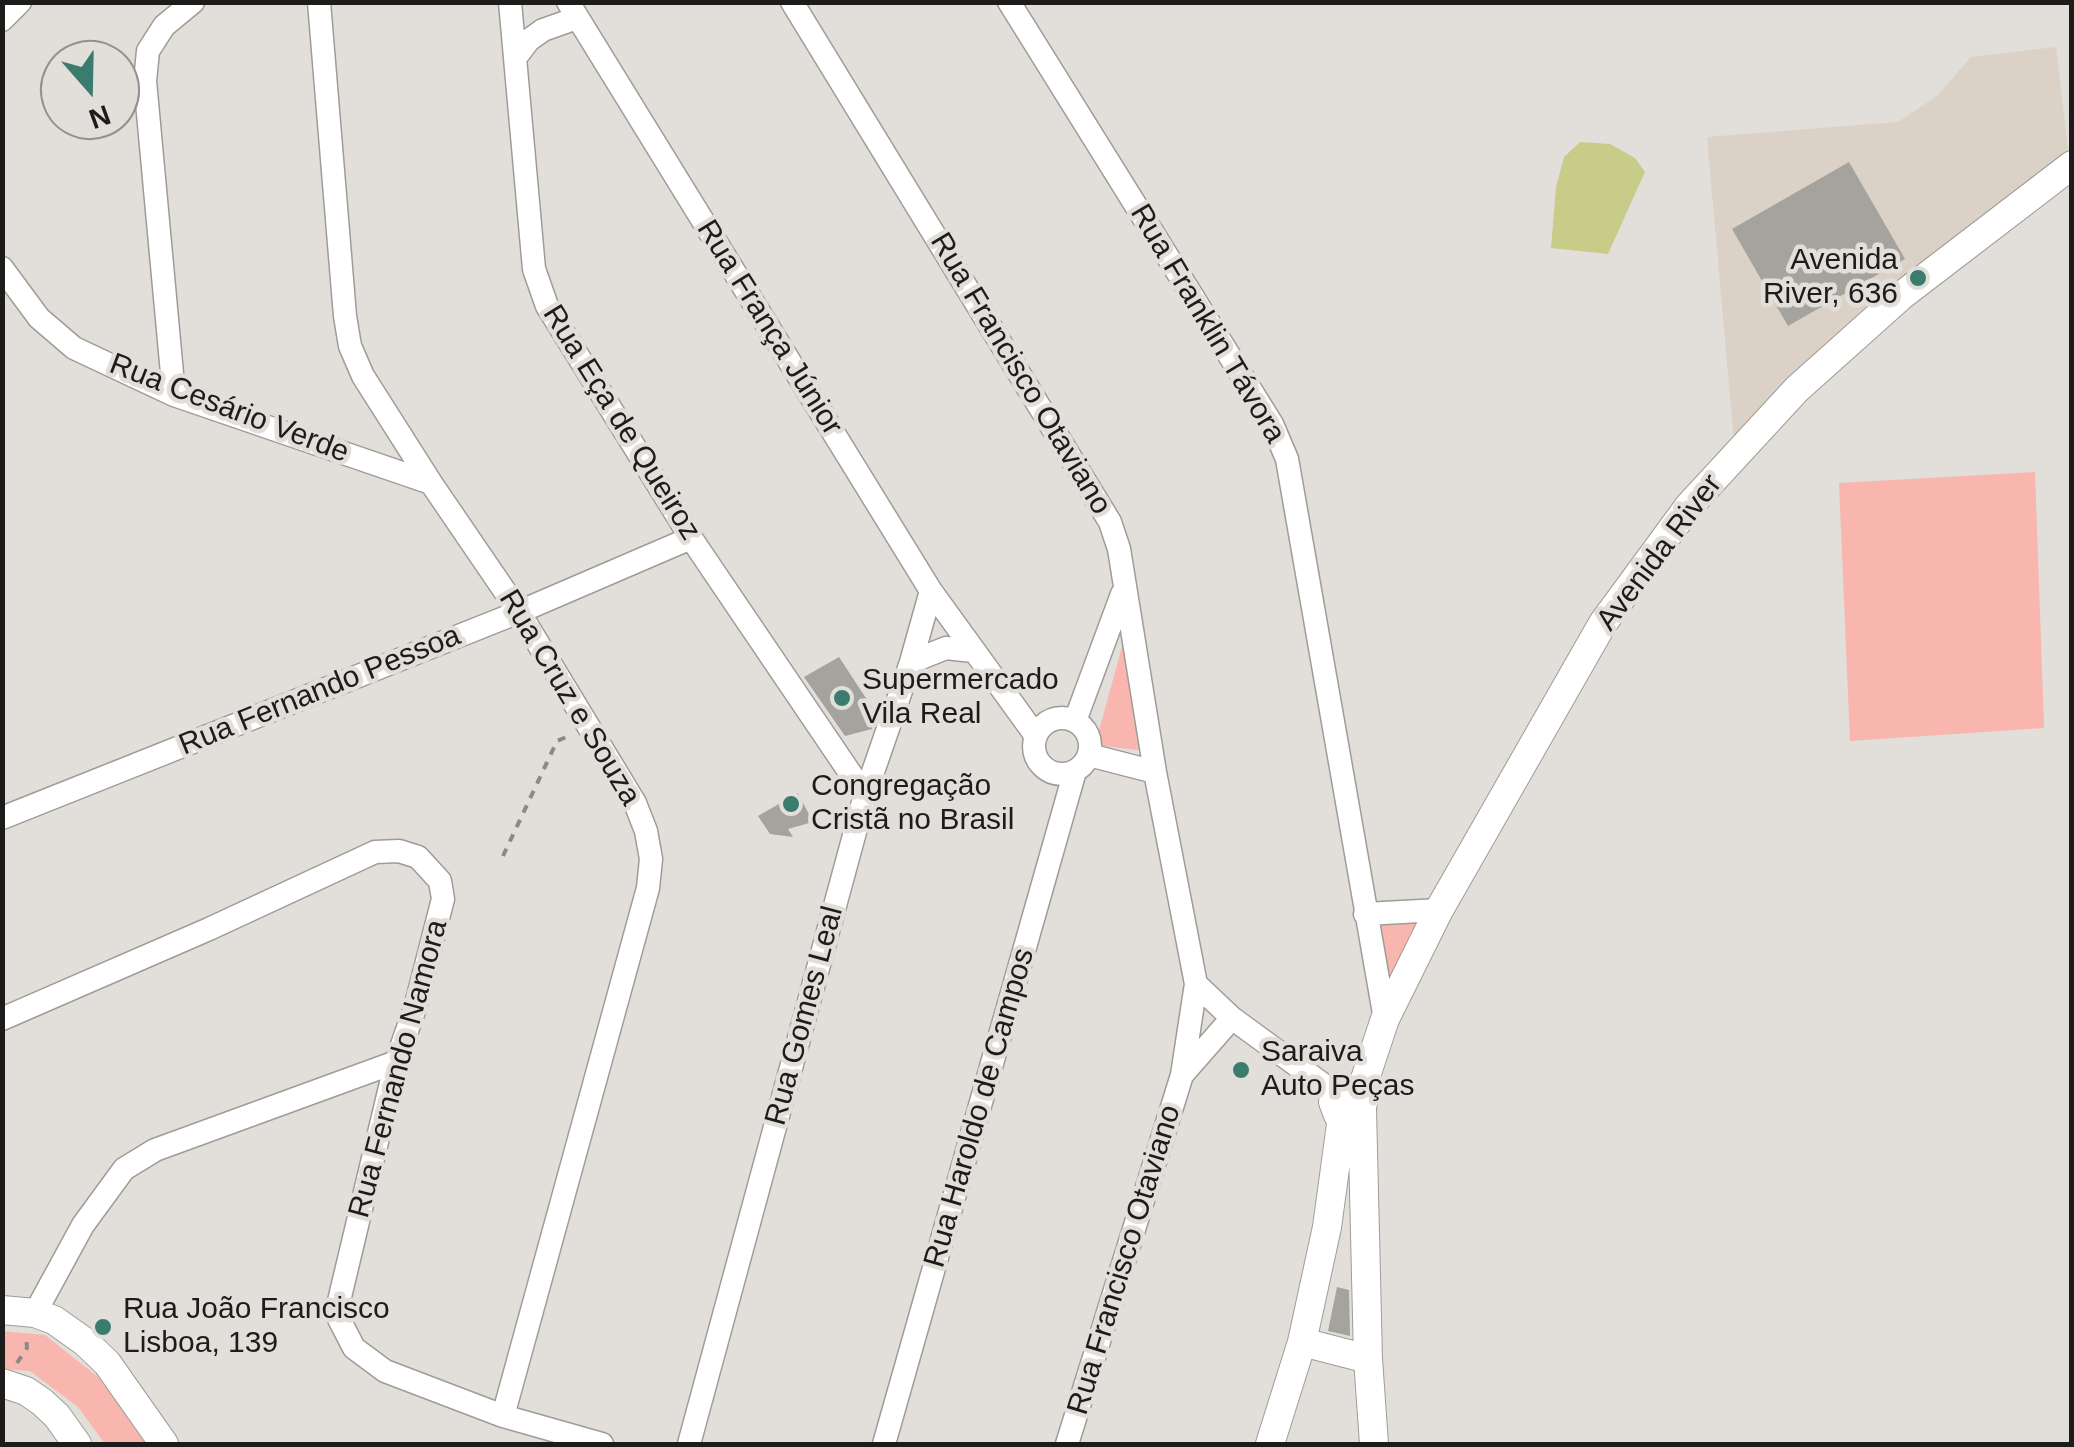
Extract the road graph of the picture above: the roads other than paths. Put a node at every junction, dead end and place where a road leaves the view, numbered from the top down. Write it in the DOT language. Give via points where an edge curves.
graph roads {
  1 [pos="20,2"];
  2 [pos="193,2"];
  3 [pos="319,2"];
  4 [pos="510,2"];
  5 [pos="792,2"];
  6 [pos="1009,2"];
  7 [pos="573,10"];
  8 [pos="2,20"];
  9 [pos="516,57"];
  10 [pos="2072,165"];
  11 [pos="2,268"];
  12 [pos="174,395"];
  13 [pos="431,483"];
  14 [pos="691,538"];
  15 [pos="931,591"];
  16 [pos="1124,591"];
  17 [pos="520,612"];
  18 [pos="973,652"];
  19 [pos="911,662"];
  20 [pos="1075,721"];
  21 [pos="1036,736"];
  22 [pos="1082,763"];
  23 [pos="1155,772"];
  24 [pos="865,795"];
  25 [pos="2,818"];
  26 [pos="1440,910"];
  27 [pos="1365,914"];
  28 [pos="1196,984"];
  29 [pos="1232,1018"];
  30 [pos="2,1019"];
  31 [pos="1380,1031"];
  32 [pos="396,1062"];
  33 [pos="1182,1075"];
  34 [pos="1349,1101"];
  35 [pos="2,1310"];
  36 [pos="35,1313"];
  37 [pos="1302,1342"];
  38 [pos="1368,1360"];
  39 [pos="5,1383"];
  40 [pos="503,1416"];
  41 [pos="77,1444"];
  42 [pos="164,1444"];
  43 [pos="602,1444"];
  44 [pos="689,1444"];
  45 [pos="884,1444"];
  46 [pos="1067,1444"];
  47 [pos="1270,1444"];
  48 [pos="1374,1444"];
  1 -- 8 [label="street"];
  2 -- 12 [label="street" via="164,26 148,51 145,81"];
  3 -- 13 [label="street, Rua Cruz e Souza" via="350,346"];
  4 -- 9 [label="street, Rua Eça de Queiroz"];
  5 -- 16 [label="street, Rua Francisco Otaviano" via="1110,522"];
  6 -- 27 [label="street, Rua Franklin Távora" via="1272,424 1287,459"];
  7 -- 9 [label="street"];
  7 -- 15 [label="street, Rua França Júnior"];
  9 -- 14 [label="street, Rua Eça de Queiroz" via="540,289"];
  10 -- 26 [label="street, Avenida River" via="1902,296 1797,389 1689,506 1603,623"];
  11 -- 12 [label="street, Rua Cesário Verde" via="39,318 74,348"];
  12 -- 13 [label="street, Rua Cesário Verde"];
  13 -- 17 [label="street, Rua Cruz e Souza"];
  14 -- 17 [label="street, Rua Fernando Pessoa"];
  14 -- 24 [label="street, Rua Eça de Queiroz"];
  15 -- 18 [label="street, Rua França Júnior"];
  15 -- 19 [label="street, Rua Gomes Leal"];
  16 -- 20 [label="street"];
  16 -- 23 [label="street, Rua Francisco Otaviano"];
  17 -- 25 [label="street, Rua Fernando Pessoa"];
  17 -- 40 [label="street, Rua Cruz e Souza" via="635,803 651,859"];
  18 -- 19 [label="street" via="946,648"];
  18 -- 21 [label="street, Rua França Júnior"];
  19 -- 24 [label="street, Rua Gomes Leal"];
  20 -- 21 [label="street" via="1058,718"];
  20 -- 22 [label="street" via="1087,733"];
  21 -- 22 [label="street" via="1035,755 1047,770 1056,774"];
  22 -- 23 [label="street"];
  22 -- 45 [label="street, Rua Haroldo de Campos"];
  23 -- 28 [label="street, Rua Francisco Otaviano"];
  24 -- 44 [label="street, Rua Gomes Leal"];
  26 -- 27 [label="street"];
  26 -- 31 [label="street, Avenida River"];
  27 -- 31 [label="street, Rua Franklin Távora"];
  28 -- 29 [label="street"];
  28 -- 33 [label="street, Rua Francisco Otaviano"];
  29 -- 33 [label="street, Rua Francisco Otaviano"];
  29 -- 34 [label="street"];
  30 -- 32 [label="street, Rua Fernando Namora" via="375,852 398,851 418,856 431,869 443,899"];
  31 -- 34 [label="street, Avenida River"];
  32 -- 36 [label="street" via="154,1150 124,1169 83,1225"];
  32 -- 40 [label="street, Rua Fernando Namora" via="339,1319 368,1362"];
  33 -- 46 [label="street, Rua Francisco Otaviano"];
  34 -- 37 [label="street"];
  34 -- 38 [label="street"];
  35 -- 36 [label="street"];
  36 -- 42 [label="street" via="54,1320 106,1363"];
  37 -- 38 [label="street"];
  37 -- 47 [label="street"];
  38 -- 48 [label="street"];
  39 -- 41 [label="street" via="42,1402"];
  40 -- 43 [label="street, Rua Fernando Namora"];
}
